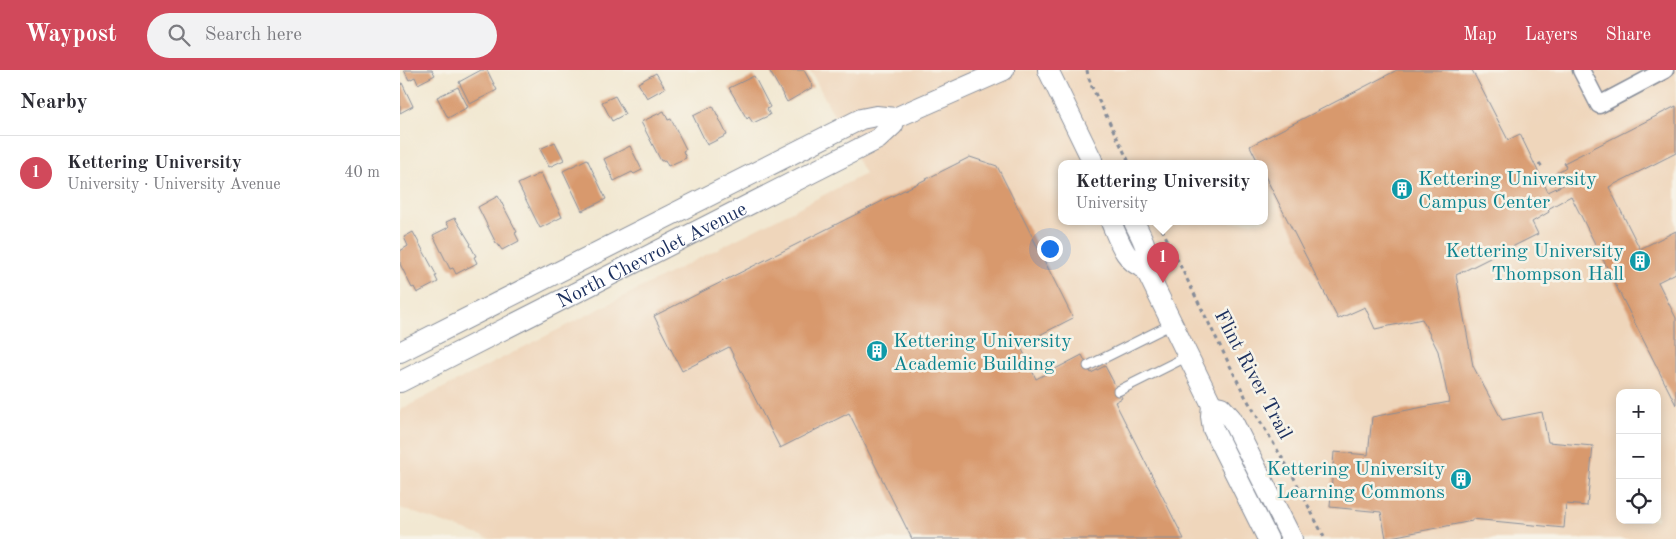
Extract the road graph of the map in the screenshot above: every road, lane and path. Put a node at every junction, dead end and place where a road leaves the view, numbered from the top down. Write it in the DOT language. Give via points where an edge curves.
graph roads {
  1 [pos="1004,70"];
  2 [pos="1048,70"];
  3 [pos="1087,70"];
  4 [pos="1581,70"];
  5 [pos="1665,70"];
  6 [pos="895,118"];
  7 [pos="1093,160"];
  8 [pos="1128,160"];
  9 [pos="1539,163"];
  10 [pos="1542,167"];
  11 [pos="1112,225"];
  12 [pos="1135,225"];
  13 [pos="1160,225"];
  14 [pos="589,256"];
  15 [pos="1145,268"];
  16 [pos="600,280"];
  17 [pos="1172,324"];
  18 [pos="400,352"];
  19 [pos="1188,356"];
  20 [pos="1088,366"];
  21 [pos="400,382"];
  22 [pos="1118,391"];
  23 [pos="1212,405"];
  24 [pos="1268,539"];
  25 [pos="1292,539"];
  26 [pos="1325,539"];
  1 -- 6 [label="street, North Chevrolet Avenue"];
  2 -- 7 [label="street"];
  3 -- 8 [label="path" via="1092,87"];
  4 -- 5 [label="street" via="1599,104"];
  6 -- 14 [label="street, North Chevrolet Avenue" via="876,116 862,119"];
  6 -- 16 [label="street, North Chevrolet Avenue" via="893,125 878,139"];
  9 -- 10 [label="path"];
  11 -- 15 [label="street" via="1132,261"];
  12 -- 15 [label="street" via="1146,251 1148,262"];
  13 -- 26 [label="path, Flint River Trail" via="1245,396 1293,476"];
  14 -- 16 [label="street"];
  14 -- 18 [label="street, North Chevrolet Avenue"];
  15 -- 17 [label="street"];
  16 -- 21 [label="street, North Chevrolet Avenue"];
  17 -- 19 [label="street"];
  17 -- 20 [label="lane"];
  19 -- 22 [label="lane"];
  19 -- 23 [label="street"];
  23 -- 24 [label="street" via="1213,428"];
  23 -- 25 [label="street" via="1221,407 1231,418"];
}
